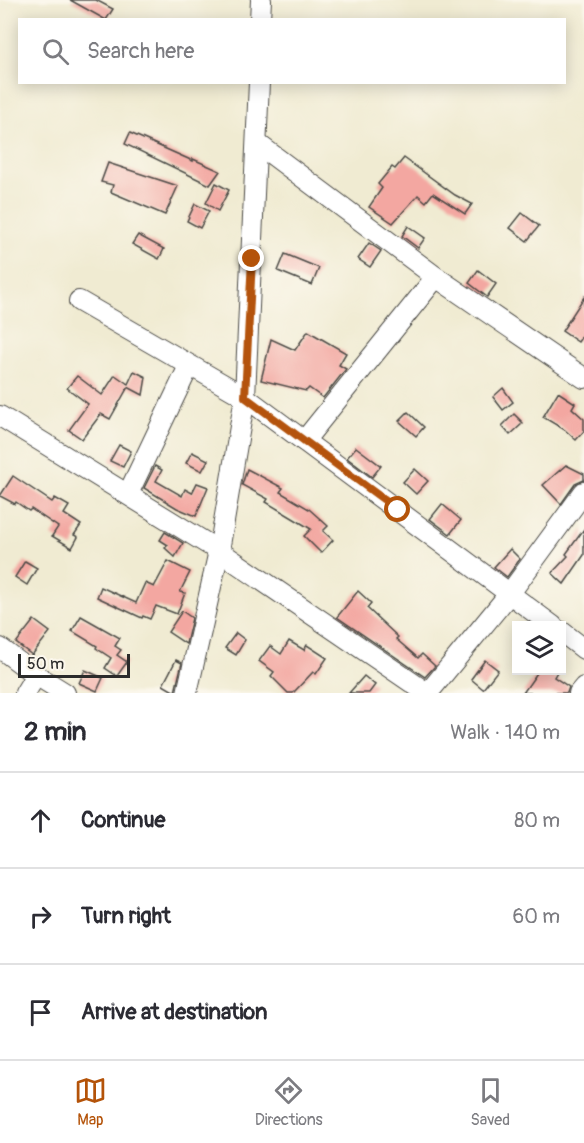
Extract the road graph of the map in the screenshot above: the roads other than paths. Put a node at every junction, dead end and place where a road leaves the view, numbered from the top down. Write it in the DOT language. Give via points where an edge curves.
graph roads {
  1 [pos="261,0"];
  2 [pos="260,18"];
  3 [pos="259,84"];
  4 [pos="258,144"];
  5 [pos="436,277"];
  6 [pos="79,301"];
  7 [pos="189,366"];
  8 [pos="584,378"];
  9 [pos="245,397"];
  10 [pos="0,416"];
  11 [pos="304,441"];
  12 [pos="584,492"];
  13 [pos="128,494"];
  14 [pos="219,551"];
  15 [pos="510,593"];
  16 [pos="546,621"];
  17 [pos="566,636"];
  18 [pos="0,648"];
  19 [pos="584,649"];
  20 [pos="36,675"];
  21 [pos="584,687"];
  22 [pos="25,693"];
  23 [pos="65,693"];
  24 [pos="187,693"];
  25 [pos="428,693"];
  26 [pos="579,693"];
  1 -- 2 [label="street"];
  3 -- 4 [label="street"];
  4 -- 5 [label="street"];
  4 -- 9 [label="street"];
  5 -- 8 [label="street"];
  5 -- 11 [label="street"];
  6 -- 7 [label="street"];
  7 -- 9 [label="street"];
  7 -- 13 [label="street"];
  9 -- 11 [label="street"];
  9 -- 14 [label="street"];
  10 -- 13 [label="street"];
  11 -- 15 [label="street"];
  12 -- 15 [label="street"];
  13 -- 14 [label="street"];
  14 -- 24 [label="street"];
  14 -- 25 [label="street"];
  15 -- 16 [label="street"];
  15 -- 25 [label="street"];
  17 -- 19 [label="street"];
  18 -- 20 [label="street"];
  20 -- 22 [label="street"];
  20 -- 23 [label="street"];
  21 -- 26 [label="street"];
}
